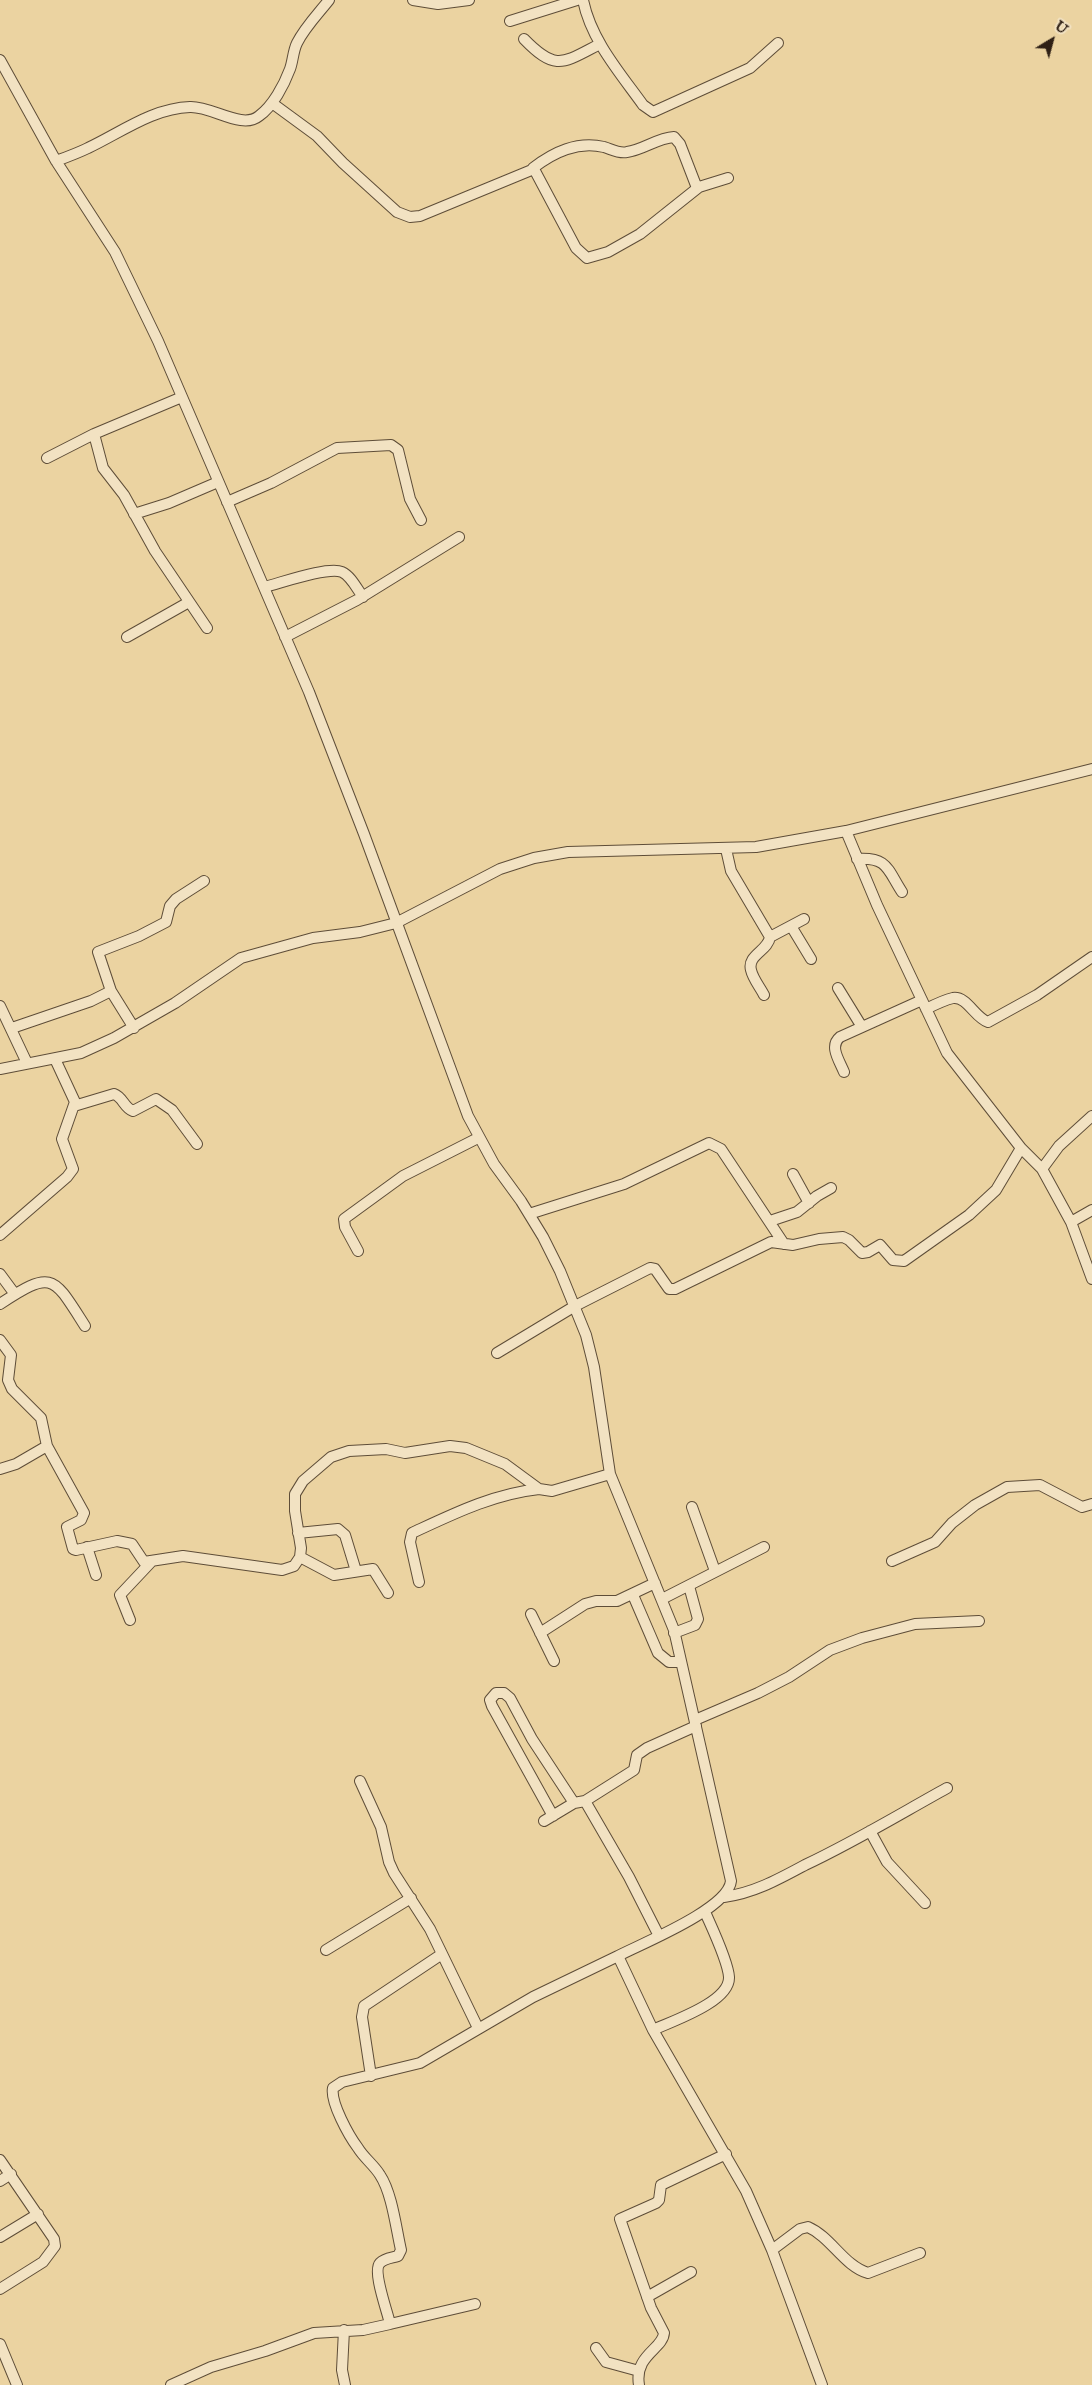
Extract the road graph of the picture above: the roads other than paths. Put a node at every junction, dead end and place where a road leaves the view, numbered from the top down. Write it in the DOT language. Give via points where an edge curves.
graph roads {
  1 [pos="329,0"];
  2 [pos="412,0"];
  3 [pos="469,0"];
  4 [pos="577,0"];
  5 [pos="583,0"];
  6 [pos="510,21"];
  7 [pos="524,39"];
  8 [pos="778,43"];
  9 [pos="600,44"];
  10 [pos="0,60"];
  11 [pos="272,103"];
  12 [pos="56,161"];
  13 [pos="533,168"];
  14 [pos="728,178"];
  15 [pos="697,188"];
  16 [pos="182,397"];
  17 [pos="94,434"];
  18 [pos="47,458"];
  19 [pos="218,482"];
  20 [pos="227,502"];
  21 [pos="134,514"];
  22 [pos="421,520"];
  23 [pos="459,537"];
  24 [pos="264,587"];
  25 [pos="363,597"];
  26 [pos="189,602"];
  27 [pos="207,628"];
  28 [pos="285,637"];
  29 [pos="127,638"];
  30 [pos="1092,770"];
  31 [pos="846,831"];
  32 [pos="726,849"];
  33 [pos="857,859"];
  34 [pos="204,881"];
  35 [pos="902,892"];
  36 [pos="804,919"];
  37 [pos="396,923"];
  38 [pos="791,926"];
  39 [pos="770,937"];
  40 [pos="1092,957"];
  41 [pos="811,959"];
  42 [pos="838,988"];
  43 [pos="112,991"];
  44 [pos="764,995"];
  45 [pos="924,1004"];
  46 [pos="0,1006"];
  47 [pos="862,1027"];
  48 [pos="12,1028"];
  49 [pos="134,1028"];
  50 [pos="55,1059"];
  51 [pos="27,1063"];
  52 [pos="0,1069"];
  53 [pos="844,1072"];
  54 [pos="74,1106"];
  55 [pos="1092,1116"];
  56 [pos="478,1138"];
  57 [pos="197,1144"];
  58 [pos="1021,1148"];
  59 [pos="1042,1169"];
  60 [pos="793,1174"];
  61 [pos="830,1188"];
  62 [pos="808,1203"];
  63 [pos="1092,1210"];
  64 [pos="529,1214"];
  65 [pos="770,1221"];
  66 [pos="1071,1222"];
  67 [pos="0,1235"];
  68 [pos="784,1244"];
  69 [pos="358,1251"];
  70 [pos="0,1274"];
  71 [pos="1092,1279"];
  72 [pos="14,1293"];
  73 [pos="0,1304"];
  74 [pos="575,1306"];
  75 [pos="85,1326"];
  76 [pos="0,1340"];
  77 [pos="497,1353"];
  78 [pos="47,1446"];
  79 [pos="0,1469"];
  80 [pos="610,1474"];
  81 [pos="539,1489"];
  82 [pos="1092,1504"];
  83 [pos="692,1507"];
  84 [pos="298,1533"];
  85 [pos="87,1547"];
  86 [pos="764,1547"];
  87 [pos="300,1557"];
  88 [pos="152,1561"];
  89 [pos="892,1561"];
  90 [pos="356,1571"];
  91 [pos="714,1571"];
  92 [pos="96,1575"];
  93 [pos="419,1582"];
  94 [pos="656,1583"];
  95 [pos="689,1586"];
  96 [pos="388,1593"];
  97 [pos="633,1595"];
  98 [pos="662,1598"];
  99 [pos="531,1614"];
  100 [pos="130,1620"];
  101 [pos="979,1620"];
  102 [pos="540,1633"];
  103 [pos="674,1633"];
  104 [pos="554,1661"];
  105 [pos="681,1662"];
  106 [pos="696,1723"];
  107 [pos="360,1781"];
  108 [pos="947,1788"];
  109 [pos="585,1801"];
  110 [pos="574,1803"];
  111 [pos="870,1832"];
  112 [pos="724,1897"];
  113 [pos="411,1898"];
  114 [pos="925,1903"];
  115 [pos="705,1912"];
  116 [pos="658,1936"];
  117 [pos="326,1950"];
  118 [pos="442,1954"];
  119 [pos="618,1956"];
  120 [pos="478,2028"];
  121 [pos="653,2030"];
  122 [pos="371,2076"];
  123 [pos="726,2154"];
  124 [pos="0,2160"];
  125 [pos="11,2174"];
  126 [pos="0,2181"];
  127 [pos="38,2214"];
  128 [pos="0,2237"];
  129 [pos="772,2250"];
  130 [pos="920,2252"];
  131 [pos="691,2272"];
  132 [pos="0,2289"];
  133 [pos="647,2297"];
  134 [pos="475,2304"];
  135 [pos="390,2324"];
  136 [pos="344,2330"];
  137 [pos="0,2344"];
  138 [pos="596,2348"];
  139 [pos="638,2371"];
  140 [pos="16,2385"];
  141 [pos="171,2385"];
  142 [pos="345,2385"];
  143 [pos="639,2385"];
  144 [pos="822,2385"];
  1 -- 11 [label="street" via="296,44 290,69"];
  2 -- 3 [label="street" via="438,4"];
  4 -- 6 [label="street"];
  5 -- 9 [label="street"];
  7 -- 9 [label="street" via="540,56 554,61 570,60"];
  8 -- 9 [label="street" via="750,68 654,112 643,105"];
  10 -- 12 [label="street"];
  11 -- 12 [label="street" via="250,121 240,121 205,108 170,110"];
  11 -- 13 [label="street" via="317,136 402,215 420,216"];
  12 -- 16 [label="street" via="115,252"];
  13 -- 15 [label="street" via="571,147 586,145 626,152 674,137 680,144"];
  13 -- 15 [label="street" via="576,248 586,258 608,252 640,234"];
  14 -- 15 [label="street"];
  16 -- 17 [label="street"];
  16 -- 19 [label="street"];
  17 -- 18 [label="street"];
  17 -- 21 [label="street" via="103,468"];
  19 -- 20 [label="street"];
  19 -- 21 [label="street" via="168,504"];
  20 -- 22 [label="street" via="337,448 391,445 398,450 410,499"];
  20 -- 24 [label="street"];
  21 -- 26 [label="street"];
  23 -- 25 [label="street"];
  24 -- 25 [label="street" via="337,571 350,578"];
  24 -- 28 [label="street"];
  25 -- 28 [label="street"];
  26 -- 27 [label="street"];
  26 -- 29 [label="street"];
  28 -- 37 [label="street"];
  30 -- 31 [label="street"];
  31 -- 32 [label="street"];
  31 -- 33 [label="street"];
  32 -- 37 [label="street" via="568,852 534,858 500,869"];
  32 -- 39 [label="street" via="731,871"];
  33 -- 35 [label="street" via="877,858"];
  33 -- 45 [label="street"];
  34 -- 43 [label="street" via="176,899 170,906 166,922 139,936 99,950 98,956"];
  36 -- 38 [label="street"];
  37 -- 49 [label="street" via="313,938 241,958"];
  37 -- 56 [label="street"];
  38 -- 39 [label="street"];
  38 -- 41 [label="street"];
  39 -- 44 [label="street" via="767,947 751,963"];
  40 -- 45 [label="street" via="1037,995 988,1022 962,1000 954,998"];
  42 -- 47 [label="street"];
  43 -- 48 [label="street"];
  43 -- 49 [label="street"];
  45 -- 47 [label="street"];
  45 -- 58 [label="street" via="947,1053"];
  46 -- 48 [label="street"];
  47 -- 53 [label="street" via="835,1041 834,1047"];
  48 -- 51 [label="street"];
  49 -- 50 [label="street" via="81,1053"];
  50 -- 51 [label="street"];
  50 -- 54 [label="street" via="74,1096"];
  51 -- 52 [label="street"];
  54 -- 57 [label="street" via="114,1094 133,1112 156,1099 172,1110"];
  54 -- 67 [label="street" via="62,1139 73,1169"];
  55 -- 59 [label="street" via="1059,1146"];
  56 -- 64 [label="street"];
  56 -- 69 [label="street" via="403,1176 344,1219"];
  58 -- 59 [label="street"];
  58 -- 68 [label="street" via="996,1190 969,1215 904,1261 893,1260 880,1245 862,1253 843,1237"];
  59 -- 66 [label="street"];
  60 -- 62 [label="street"];
  61 -- 62 [label="street"];
  62 -- 65 [label="street" via="797,1212"];
  63 -- 66 [label="street"];
  64 -- 65 [label="street" via="624,1184 709,1143 721,1149"];
  64 -- 74 [label="street"];
  65 -- 68 [label="street"];
  66 -- 71 [label="street"];
  68 -- 74 [label="street" via="771,1242 675,1289 669,1289 655,1269 650,1268"];
  70 -- 72 [label="street"];
  72 -- 73 [label="street"];
  72 -- 75 [label="street" via="45,1281 56,1284"];
  74 -- 77 [label="street"];
  74 -- 80 [label="street" via="594,1366"];
  76 -- 78 [label="street" via="11,1355 8,1380 12,1389 41,1418"];
  78 -- 79 [label="street" via="16,1464"];
  78 -- 85 [label="street" via="84,1513 81,1520 67,1527 66,1532 74,1550"];
  80 -- 81 [label="street" via="565,1489"];
  80 -- 94 [label="street"];
  81 -- 84 [label="street" via="504,1464 466,1448 450,1446 405,1453 386,1449 349,1451 331,1457 303,1481 296,1494"];
  81 -- 93 [label="street" via="468,1506 412,1533 410,1542"];
  82 -- 89 [label="street" via="1082,1507 1040,1486 1007,1487 975,1505 935,1542"];
  83 -- 91 [label="street"];
  84 -- 87 [label="street"];
  84 -- 90 [label="street" via="338,1529 345,1535"];
  85 -- 88 [label="street" via="124,1541 135,1547 142,1561"];
  85 -- 92 [label="street"];
  86 -- 91 [label="street"];
  87 -- 88 [label="street" via="294,1566 282,1570 183,1556"];
  87 -- 90 [label="street" via="334,1575"];
  88 -- 100 [label="street" via="120,1595"];
  90 -- 96 [label="street" via="374,1568"];
  91 -- 95 [label="street"];
  94 -- 97 [label="street"];
  94 -- 98 [label="street"];
  95 -- 98 [label="street"];
  95 -- 103 [label="street" via="698,1619 695,1625"];
  97 -- 102 [label="street" via="610,1602 584,1604"];
  97 -- 105 [label="street" via="658,1653 669,1662"];
  98 -- 103 [label="street"];
  99 -- 102 [label="street"];
  101 -- 106 [label="street" via="915,1624 862,1638 830,1650 789,1677"];
  102 -- 104 [label="street"];
  103 -- 105 [label="street"];
  105 -- 106 [label="street"];
  106 -- 109 [label="street" via="637,1755 634,1770"];
  106 -- 112 [label="street" via="731,1881"];
  107 -- 113 [label="street" via="382,1827 389,1862"];
  108 -- 111 [label="street"];
  109 -- 110 [label="street"];
  109 -- 116 [label="street"];
  110 -- 110 [label="street" via="549,1818 492,1706 490,1700 496,1693 504,1693 510,1698 532,1739"];
  111 -- 112 [label="street" via="761,1888"];
  111 -- 114 [label="street" via="887,1862"];
  112 -- 115 [label="street"];
  113 -- 117 [label="street"];
  113 -- 118 [label="street"];
  115 -- 116 [label="street"];
  115 -- 121 [label="street" via="729,1975 727,1988 715,2000"];
  116 -- 119 [label="street"];
  118 -- 120 [label="street"];
  118 -- 122 [label="street" via="364,2006 362,2017"];
  119 -- 120 [label="street"];
  119 -- 121 [label="street"];
  120 -- 122 [label="street" via="420,2063"];
  121 -- 123 [label="street"];
  122 -- 135 [label="street" via="342,2082 334,2086 332,2092 348,2134 385,2183 402,2250 398,2256 377,2266"];
  123 -- 129 [label="street"];
  123 -- 133 [label="street" via="662,2185 656,2203 620,2219"];
  124 -- 125 [label="street"];
  125 -- 126 [label="street"];
  125 -- 127 [label="street"];
  127 -- 128 [label="street"];
  127 -- 132 [label="street" via="54,2239 52,2252 43,2262"];
  129 -- 130 [label="street" via="800,2229 808,2227 830,2242 861,2271 868,2273"];
  129 -- 144 [label="street"];
  131 -- 133 [label="street"];
  133 -- 139 [label="street" via="664,2336"];
  134 -- 135 [label="street"];
  135 -- 136 [label="street"];
  136 -- 141 [label="street" via="314,2333 211,2366"];
  136 -- 142 [label="street" via="342,2370"];
  137 -- 140 [label="street"];
  138 -- 139 [label="street" via="606,2362"];
  139 -- 143 [label="street"];
}
